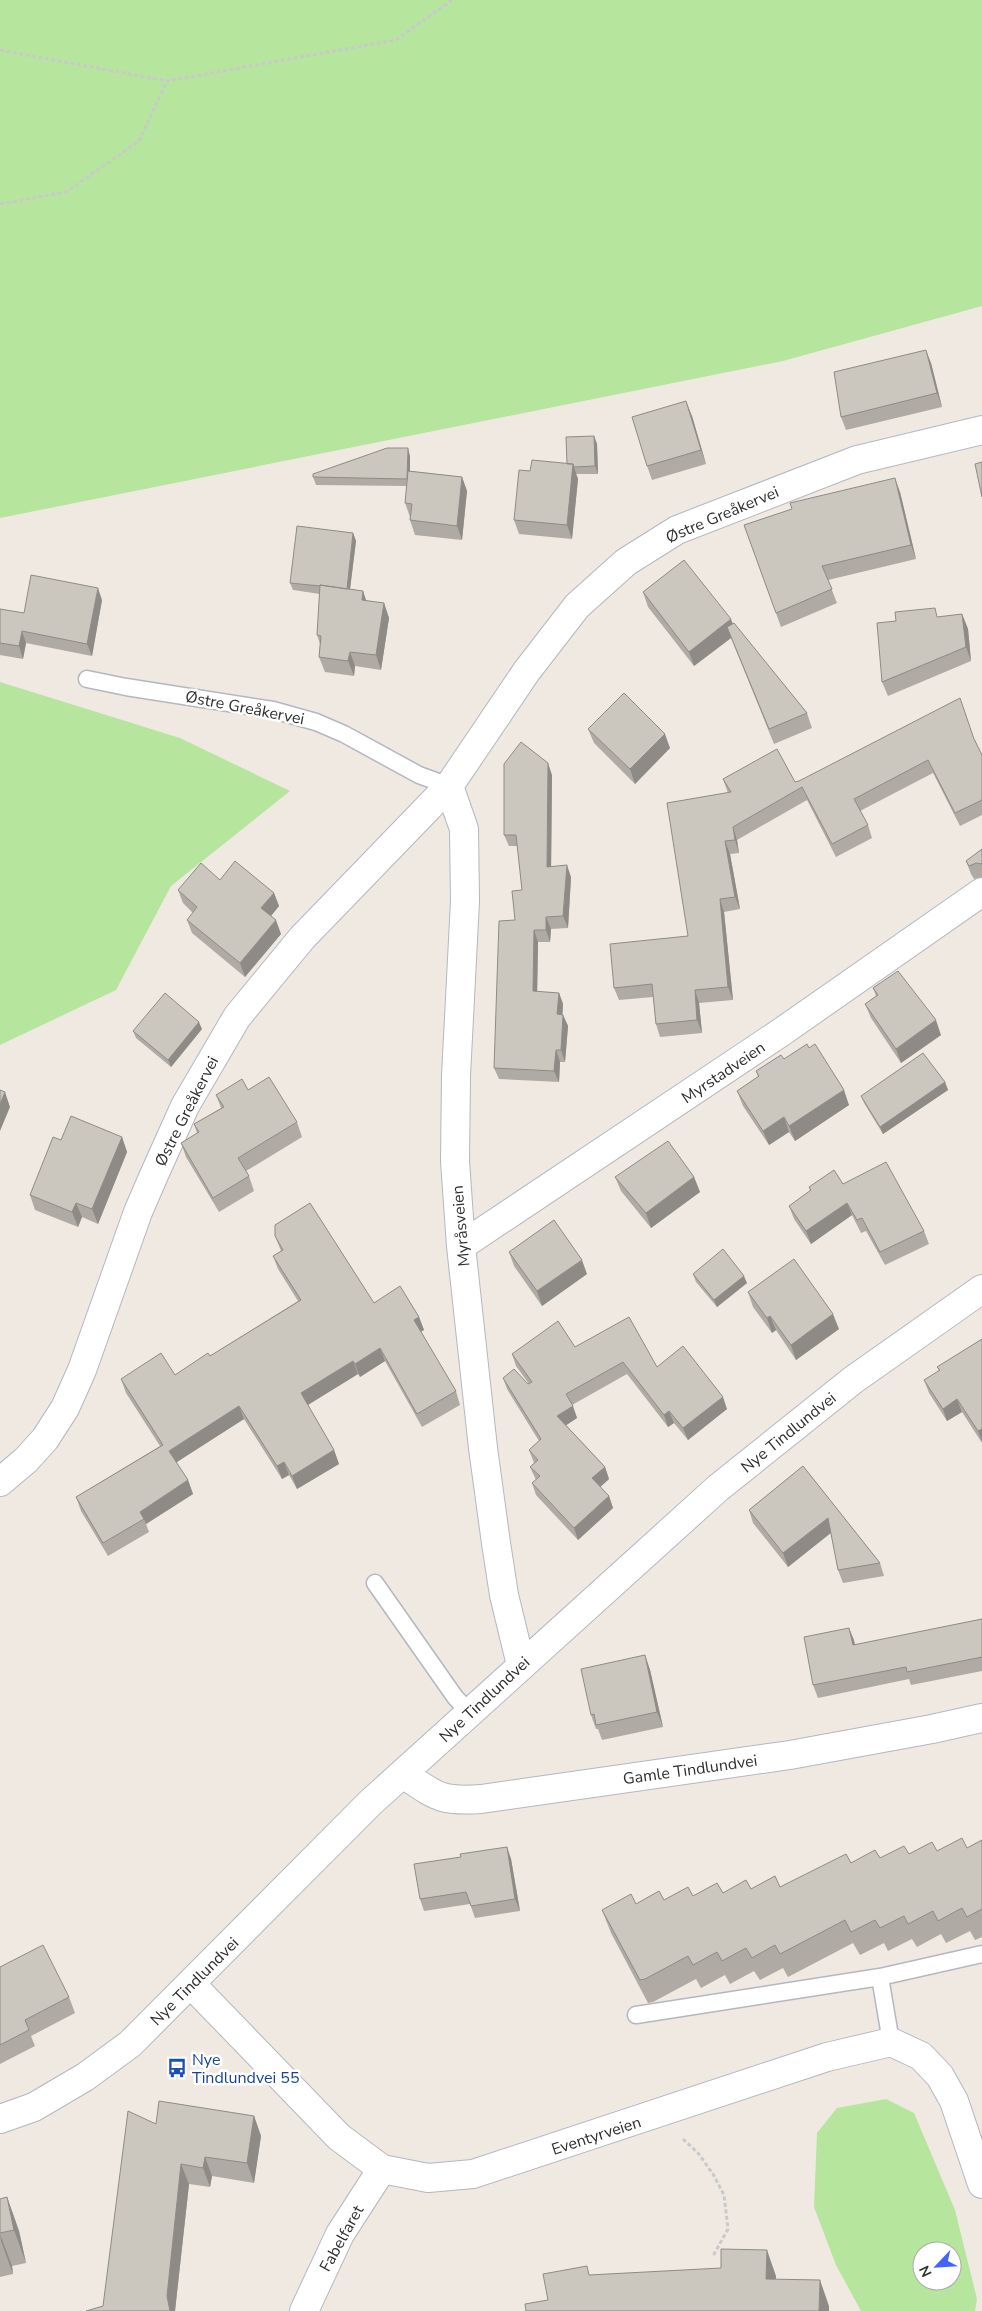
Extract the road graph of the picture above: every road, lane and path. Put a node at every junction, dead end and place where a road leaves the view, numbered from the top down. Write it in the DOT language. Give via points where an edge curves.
graph roads {
  1 [pos="452,0"];
  2 [pos="0,50"];
  3 [pos="167,81"];
  4 [pos="0,204"];
  5 [pos="982,430"];
  6 [pos="87,679"];
  7 [pos="449,786"];
  8 [pos="982,892"];
  9 [pos="461,1246"];
  10 [pos="982,1289"];
  11 [pos="0,1482"];
  12 [pos="375,1583"];
  13 [pos="521,1665"];
  14 [pos="469,1712"];
  15 [pos="982,1718"];
  16 [pos="403,1774"];
  17 [pos="982,1954"];
  18 [pos="880,1976"];
  19 [pos="191,1984"];
  20 [pos="636,2015"];
  21 [pos="891,2042"];
  22 [pos="658,2114"];
  23 [pos="0,2119"];
  24 [pos="382,2169"];
  25 [pos="982,2184"];
  26 [pos="713,2256"];
  27 [pos="304,2311"];
  1 -- 3 [label="path" via="396,40"];
  2 -- 3 [label="path"];
  3 -- 4 [label="path" via="138,141 66,192"];
  5 -- 7 [label="street, Østre Greåkervei" via="857,460 677,530 626,562 577,606 526,672"];
  6 -- 7 [label="lane, Østre Greåkervei" via="264,708 316,722 419,775"];
  7 -- 9 [label="street, Myråsveien" via="464,829 465,902 455,1161"];
  7 -- 11 [label="street, Østre Greåkervei" via="302,938 237,1017 185,1106 154,1174 86,1362 65,1408 32,1453"];
  8 -- 9 [label="street, Myrstadveien" via="780,1033"];
  9 -- 13 [label="street, Myråsveien" via="494,1534 504,1595"];
  10 -- 13 [label="street, Nye Tindlundvei" via="784,1434 718,1488"];
  12 -- 14 [label="lane"];
  13 -- 14 [label="street, Nye Tindlundvei"];
  14 -- 16 [label="street, Nye Tindlundvei"];
  15 -- 16 [label="street, Gamle Tindlundvei" via="790,1756 481,1799 456,1801 437,1797"];
  16 -- 19 [label="street, Nye Tindlundvei" via="370,1803"];
  17 -- 18 [label="lane"];
  18 -- 20 [label="lane"];
  18 -- 21 [label="lane"];
  19 -- 23 [label="street, Nye Tindlundvei" via="130,2044 85,2077 34,2107"];
  19 -- 24 [label="street, Eventyrveien" via="339,2137"];
  21 -- 22 [label="street, Eventyrveien" via="827,2057"];
  21 -- 25 [label="street" via="921,2056 940,2076 954,2101"];
  22 -- 24 [label="street, Eventyrveien" via="473,2174 428,2178"];
  22 -- 26 [label="path" via="698,2153 724,2195 728,2230"];
  24 -- 27 [label="street, Fabelfaret" via="340,2234"];
}
